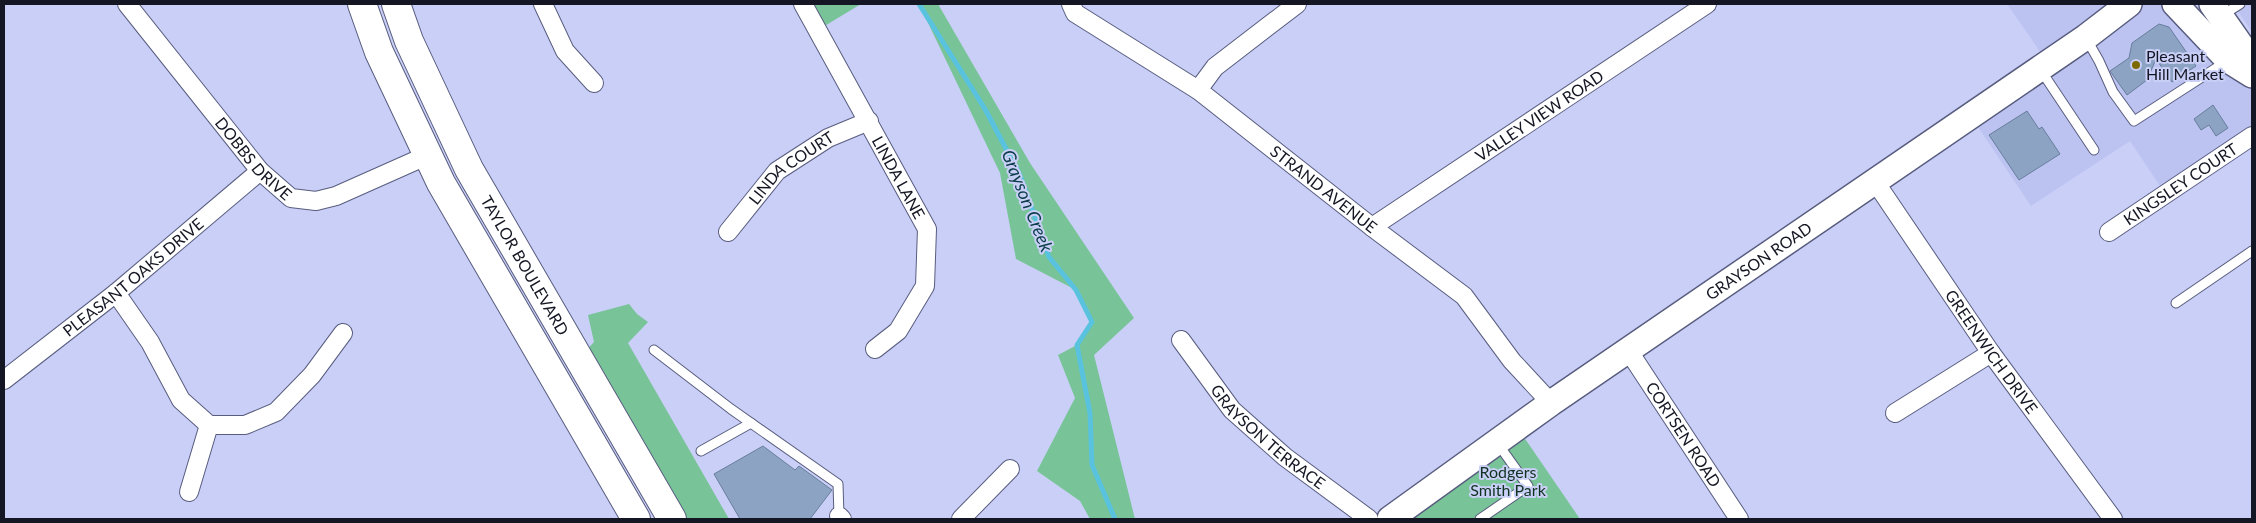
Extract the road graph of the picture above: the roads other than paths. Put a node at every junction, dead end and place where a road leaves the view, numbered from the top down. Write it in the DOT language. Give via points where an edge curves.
graph roads {
  1 [pos="127,4"];
  2 [pos="362,4"];
  3 [pos="396,4"];
  4 [pos="543,4"];
  5 [pos="803,4"];
  6 [pos="1071,4"];
  7 [pos="1297,4"];
  8 [pos="1706,4"];
  9 [pos="2129,4"];
  10 [pos="2175,4"];
  11 [pos="2224,8"];
  12 [pos="2086,37"];
  13 [pos="2228,60"];
  14 [pos="2040,69"];
  15 [pos="2252,71"];
  16 [pos="2252,76"];
  17 [pos="594,83"];
  18 [pos="1198,90"];
  19 [pos="869,121"];
  20 [pos="2252,136"];
  21 [pos="2094,150"];
  22 [pos="426,154"];
  23 [pos="260,171"];
  24 [pos="1874,180"];
  25 [pos="1372,227"];
  26 [pos="728,232"];
  27 [pos="2109,232"];
  28 [pos="2252,251"];
  29 [pos="116,293"];
  30 [pos="2176,303"];
  31 [pos="343,333"];
  32 [pos="1181,340"];
  33 [pos="875,349"];
  34 [pos="654,350"];
  35 [pos="1628,350"];
  36 [pos="1991,353"];
  37 [pos="4,380"];
  38 [pos="1551,403"];
  39 [pos="1895,413"];
  40 [pos="751,423"];
  41 [pos="209,425"];
  42 [pos="1497,442"];
  43 [pos="701,451"];
  44 [pos="1010,469"];
  45 [pos="189,492"];
  46 [pos="841,518"];
  47 [pos="636,519"];
  48 [pos="672,519"];
  49 [pos="961,519"];
  50 [pos="1369,519"];
  51 [pos="1390,519"];
  52 [pos="1480,519"];
  53 [pos="1739,519"];
  54 [pos="2113,519"];
  1 -- 23 [label="street, DOBBS DRIVE"];
  2 -- 22 [label="main road, TAYLOR BOULEVARD" via="379,52"];
  3 -- 48 [label="main road, TAYLOR BOULEVARD" via="409,41 469,169"];
  4 -- 17 [label="street" via="566,51"];
  5 -- 19 [label="street, LINDA LANE"];
  6 -- 18 [label="street, STRAND AVENUE" via="1075,13"];
  7 -- 18 [label="street" via="1215,67"];
  8 -- 25 [label="street, VALLEY VIEW ROAD"];
  9 -- 12 [label="street, GRAYSON ROAD"];
  10 -- 13 [label="street"];
  11 -- 15 [label="street"];
  12 -- 13 [label="lane" via="2113,92 2134,121"];
  12 -- 14 [label="street, GRAYSON ROAD"];
  13 -- 16 [label="street"];
  14 -- 21 [label="lane"];
  14 -- 24 [label="street, GRAYSON ROAD"];
  18 -- 25 [label="street, STRAND AVENUE"];
  19 -- 26 [label="street, LINDA COURT" via="828,138 777,171"];
  19 -- 33 [label="street, LINDA LANE" via="927,229 925,286 898,331"];
  20 -- 27 [label="street, KINGSLEY COURT"];
  22 -- 23 [label="street, DOBBS DRIVE" via="336,196 316,201 291,198"];
  22 -- 47 [label="main road, TAYLOR BOULEVARD"];
  23 -- 29 [label="street, PLEASANT OAKS DRIVE"];
  24 -- 35 [label="street, GRAYSON ROAD"];
  24 -- 36 [label="street, GREENWICH DRIVE"];
  25 -- 38 [label="street, STRAND AVENUE" via="1464,296 1512,360"];
  28 -- 30 [label="lane"];
  29 -- 37 [label="street, PLEASANT OAKS DRIVE"];
  29 -- 41 [label="street" via="150,342 181,400"];
  31 -- 41 [label="street" via="312,374 276,412 245,425"];
  32 -- 50 [label="street, GRAYSON TERRACE" via="1232,410 1285,457"];
  34 -- 40 [label="lane"];
  35 -- 38 [label="street, GRAYSON ROAD"];
  35 -- 53 [label="street, CORTSEN ROAD"];
  36 -- 39 [label="street"];
  36 -- 54 [label="street, GREENWICH DRIVE"];
  38 -- 42 [label="street, GRAYSON ROAD"];
  40 -- 43 [label="lane"];
  40 -- 46 [label="lane" via="838,484"];
  41 -- 45 [label="street"];
  42 -- 51 [label="street, GRAYSON ROAD"];
  42 -- 52 [label="lane" via="1528,486"];
  44 -- 49 [label="street"];
}
